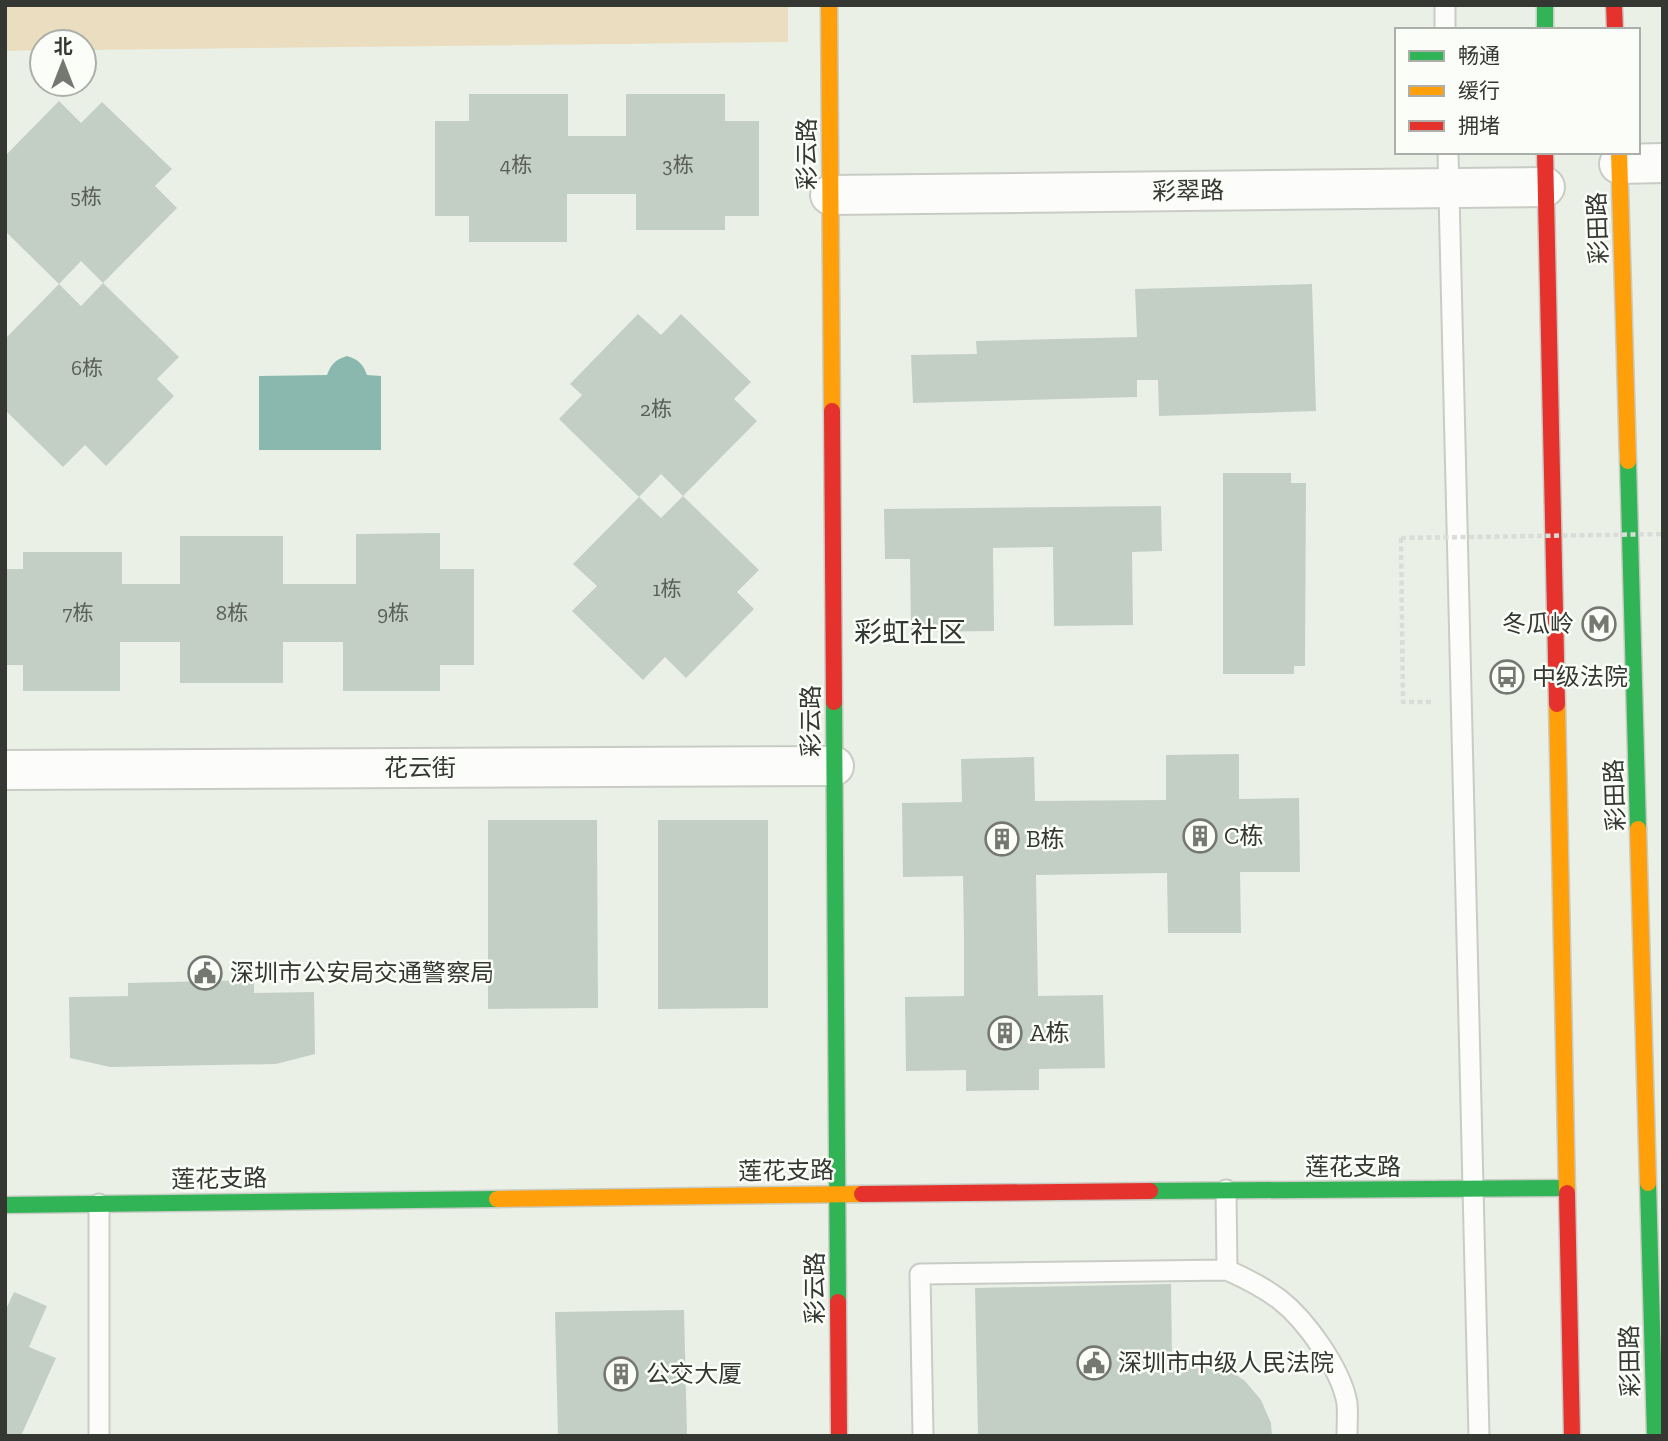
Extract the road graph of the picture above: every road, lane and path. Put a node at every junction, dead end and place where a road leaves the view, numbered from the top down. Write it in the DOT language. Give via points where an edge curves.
graph roads {
  1 [pos="829,5"];
  2 [pos="1445,5"];
  3 [pos="1545,5"];
  4 [pos="1614,5"];
  5 [pos="1445,28"];
  6 [pos="1545,28"];
  7 [pos="1615,28"];
  8 [pos="1619,158"];
  9 [pos="1663,163"];
  10 [pos="1448,170"];
  11 [pos="1545,170"];
  12 [pos="830,195"];
  13 [pos="1663,534"];
  14 [pos="1434,702"];
  15 [pos="834,766"];
  16 [pos="5,770"];
  17 [pos="1474,1187"];
  18 [pos="1567,1188"];
  19 [pos="1226,1190"];
  20 [pos="837,1193"];
  21 [pos="99,1204"];
  22 [pos="5,1205"];
  23 [pos="1227,1270"];
  24 [pos="99,1436"];
  25 [pos="839,1436"];
  26 [pos="923,1436"];
  27 [pos="1347,1436"];
  28 [pos="1479,1436"];
  29 [pos="1572,1436"];
  30 [pos="1655,1436"];
  1 -- 12 [label="main road, 彩云路"];
  2 -- 5 [label="lane"];
  3 -- 6 [label="main road"];
  4 -- 7 [label="main road"];
  8 -- 9 [label="street"];
  8 -- 30 [label="main road, 彩田路"];
  10 -- 11 [label="street, 彩翠路"];
  10 -- 12 [label="street, 彩翠路"];
  10 -- 17 [label="lane"];
  11 -- 18 [label="main road"];
  12 -- 15 [label="main road, 彩云路"];
  13 -- 14 [label="path, bridge" via="1401,538 1403,702"];
  15 -- 16 [label="street, 花云街"];
  15 -- 20 [label="main road, 彩云路"];
  17 -- 18 [label="main road, 莲花支路"];
  17 -- 19 [label="main road, 莲花支路"];
  17 -- 28 [label="lane"];
  18 -- 29 [label="main road"];
  19 -- 20 [label="main road, 莲花支路"];
  19 -- 23 [label="lane"];
  20 -- 21 [label="main road, 莲花支路"];
  20 -- 25 [label="main road, 彩云路"];
  21 -- 22 [label="main road, 莲花支路"];
  21 -- 24 [label="lane"];
  23 -- 26 [label="lane" via="920,1274"];
  23 -- 27 [label="lane" via="1280,1300 1303,1323 1336,1373 1347,1402"];
}
